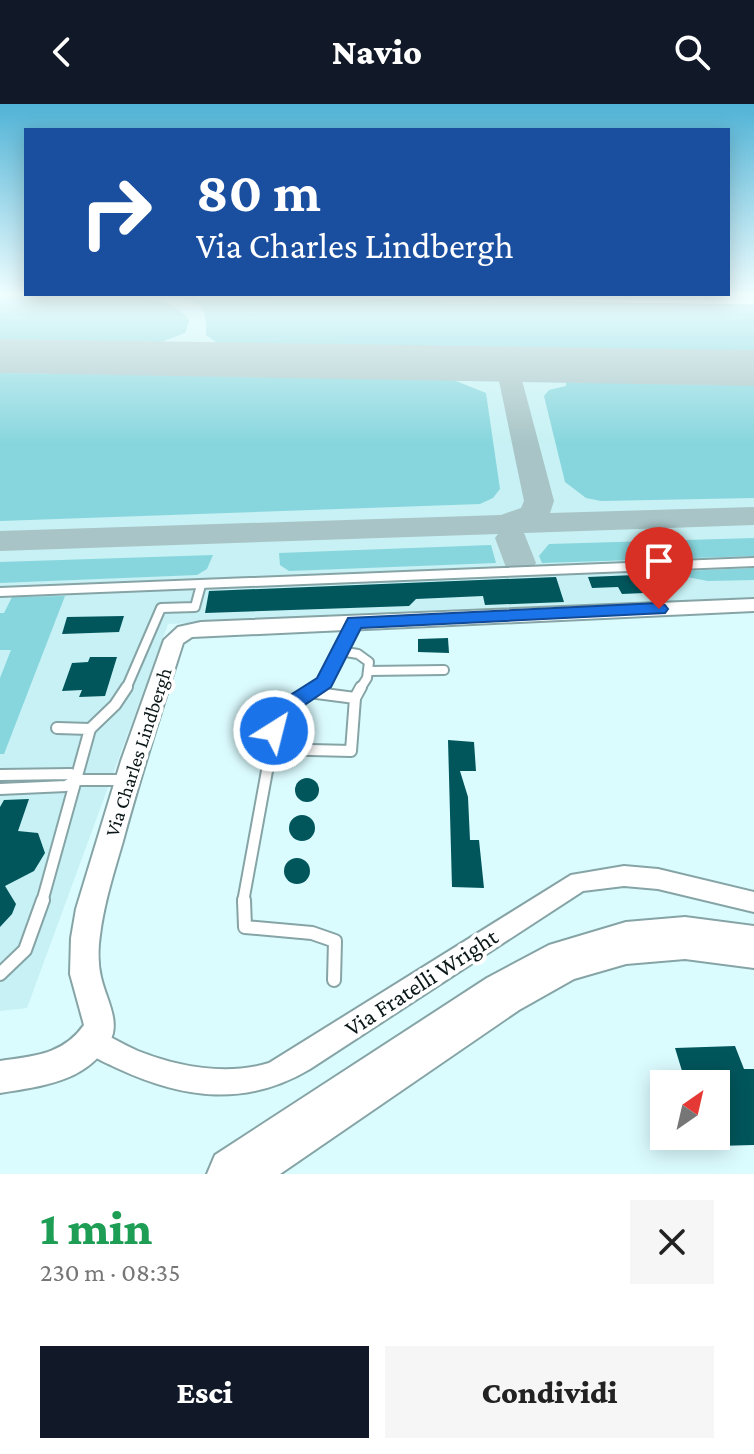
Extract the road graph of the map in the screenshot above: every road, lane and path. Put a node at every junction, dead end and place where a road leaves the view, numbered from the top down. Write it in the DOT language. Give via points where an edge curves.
graph roads {
  1 [pos="754,562"];
  2 [pos="201,585"];
  3 [pos="0,592"];
  4 [pos="754,605"];
  5 [pos="355,622"];
  6 [pos="340,651"];
  7 [pos="444,670"];
  8 [pos="368,671"];
  9 [pos="309,692"];
  10 [pos="355,698"];
  11 [pos="57,728"];
  12 [pos="90,729"];
  13 [pos="271,749"];
  14 [pos="0,775"];
  15 [pos="76,780"];
  16 [pos="128,780"];
  17 [pos="0,789"];
  18 [pos="754,902"];
  19 [pos="754,947"];
  20 [pos="0,974"];
  21 [pos="334,980"];
  22 [pos="92,1041"];
  23 [pos="0,1077"];
  24 [pos="234,1174"];
  1 -- 2 [label="lane"];
  2 -- 3 [label="lane"];
  2 -- 12 [label="lane" via="195,607 161,608 120,703"];
  4 -- 5 [label="street, Via Charles Lindbergh"];
  5 -- 6 [label="lane"];
  5 -- 16 [label="street, Via Charles Lindbergh" via="185,632 174,640"];
  6 -- 8 [label="lane" via="358,654 369,662"];
  6 -- 9 [label="lane" via="325,682"];
  7 -- 8 [label="lane"];
  8 -- 10 [label="lane"];
  9 -- 10 [label="lane"];
  9 -- 13 [label="lane" via="277,713"];
  10 -- 13 [label="lane" via="351,751"];
  11 -- 12 [label="lane"];
  12 -- 15 [label="lane"];
  13 -- 21 [label="lane" via="242,910 245,927 312,933 335,941"];
  14 -- 15 [label="lane" via="71,774"];
  15 -- 16 [label="lane"];
  15 -- 17 [label="lane" via="66,786"];
  15 -- 20 [label="lane" via="34,931 25,950"];
  16 -- 22 [label="street, Via Charles Lindbergh" via="85,938 85,974 100,1028"];
  18 -- 22 [label="street, Via Fratelli Wright" via="658,879 624,876 579,882 315,1051 255,1080 210,1083 178,1077 131,1064"];
  19 -- 24 [label="highway" via="685,938 626,943 565,960 503,994"];
  22 -- 23 [label="street" via="65,1065"];
}
